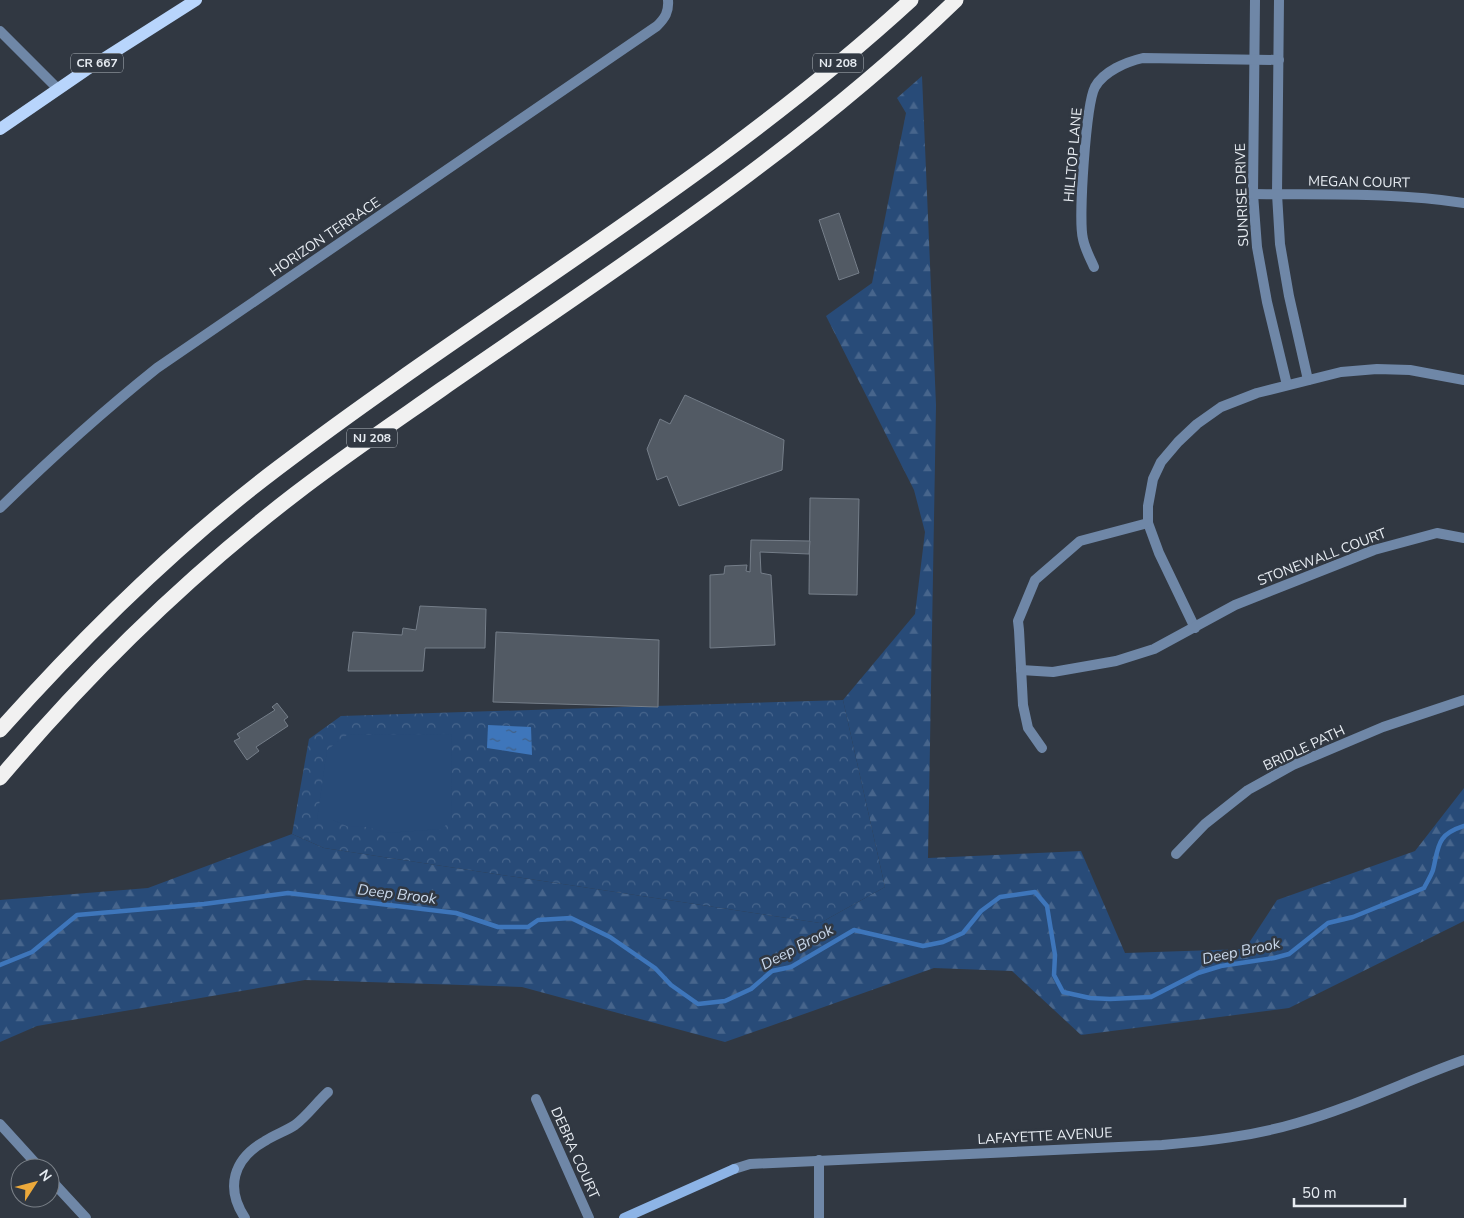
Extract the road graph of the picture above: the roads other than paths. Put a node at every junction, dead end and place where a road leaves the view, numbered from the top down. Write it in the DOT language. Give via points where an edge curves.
graph roads {
  1 [pos="196,0"];
  2 [pos="668,0"];
  3 [pos="911,0"];
  4 [pos="956,0"];
  5 [pos="1255,0"];
  6 [pos="1279,0"];
  7 [pos="0,31"];
  8 [pos="1254,60"];
  9 [pos="1279,60"];
  10 [pos="58,89"];
  11 [pos="0,129"];
  12 [pos="1253,194"];
  13 [pos="1278,194"];
  14 [pos="1464,203"];
  15 [pos="1094,268"];
  16 [pos="1308,380"];
  17 [pos="1464,380"];
  18 [pos="1287,385"];
  19 [pos="0,508"];
  20 [pos="1148,523"];
  21 [pos="1464,538"];
  22 [pos="1195,628"];
  23 [pos="1021,670"];
  24 [pos="1464,700"];
  25 [pos="0,730"];
  26 [pos="1042,748"];
  27 [pos="0,778"];
  28 [pos="1176,854"];
  29 [pos="1464,1060"];
  30 [pos="328,1092"];
  31 [pos="536,1099"];
  32 [pos="0,1124"];
  33 [pos="31,1158"];
  34 [pos="820,1160"];
  35 [pos="60,1190"];
  36 [pos="86,1218"];
  37 [pos="246,1218"];
  38 [pos="589,1218"];
  39 [pos="624,1218"];
  40 [pos="819,1218"];
  1 -- 10 [label="main road, CR 667"];
  2 -- 19 [label="street, HORIZON TERRACE" via="665,17 658,26 157,368 48,460"];
  3 -- 25 [label="highway, NJ 208" via="851,53 729,150 365,404 241,497 110,614"];
  4 -- 27 [label="highway, NJ 208" via="872,77 786,147 338,462 253,527 172,598 93,674"];
  5 -- 8 [label="street, SUNRISE DRIVE"];
  6 -- 9 [label="street"];
  7 -- 10 [label="street"];
  8 -- 9 [label="street, HILLTOP LANE"];
  8 -- 12 [label="street, SUNRISE DRIVE"];
  8 -- 15 [label="street, HILLTOP LANE" via="1143,58 1116,68 1095,86 1087,124 1081,218 1082,238"];
  9 -- 13 [label="street"];
  10 -- 11 [label="main road, CR 667"];
  12 -- 13 [label="street, MEGAN COURT"];
  12 -- 18 [label="street, SUNRISE DRIVE" via="1257,247"];
  13 -- 14 [label="street, MEGAN COURT" via="1428,197"];
  13 -- 16 [label="street" via="1282,253"];
  16 -- 17 [label="street" via="1340,372 1377,369 1410,370"];
  16 -- 18 [label="street"];
  18 -- 20 [label="street" via="1221,407 1178,442 1153,479"];
  20 -- 22 [label="street" via="1158,554"];
  20 -- 23 [label="street" via="1080,541 1035,580 1018,621"];
  21 -- 22 [label="street, STONEWALL COURT" via="1437,533 1374,550 1235,605"];
  22 -- 23 [label="street, STONEWALL COURT" via="1154,649 1116,662 1053,672"];
  23 -- 26 [label="street" via="1028,728"];
  24 -- 28 [label="street, BRIDLE PATH" via="1384,727 1293,765 1248,790 1205,824"];
  29 -- 34 [label="street, LAFAYETTE AVENUE" via="1347,1107 1256,1133 1214,1140"];
  30 -- 37 [label="street" via="296,1124 249,1151 240,1164 234,1192"];
  31 -- 38 [label="street, DEBRA COURT"];
  32 -- 33 [label="street"];
  34 -- 39 [label="street, LAFAYETTE AVENUE" via="750,1164"];
  34 -- 40 [label="street"];
  35 -- 36 [label="street"];
}
